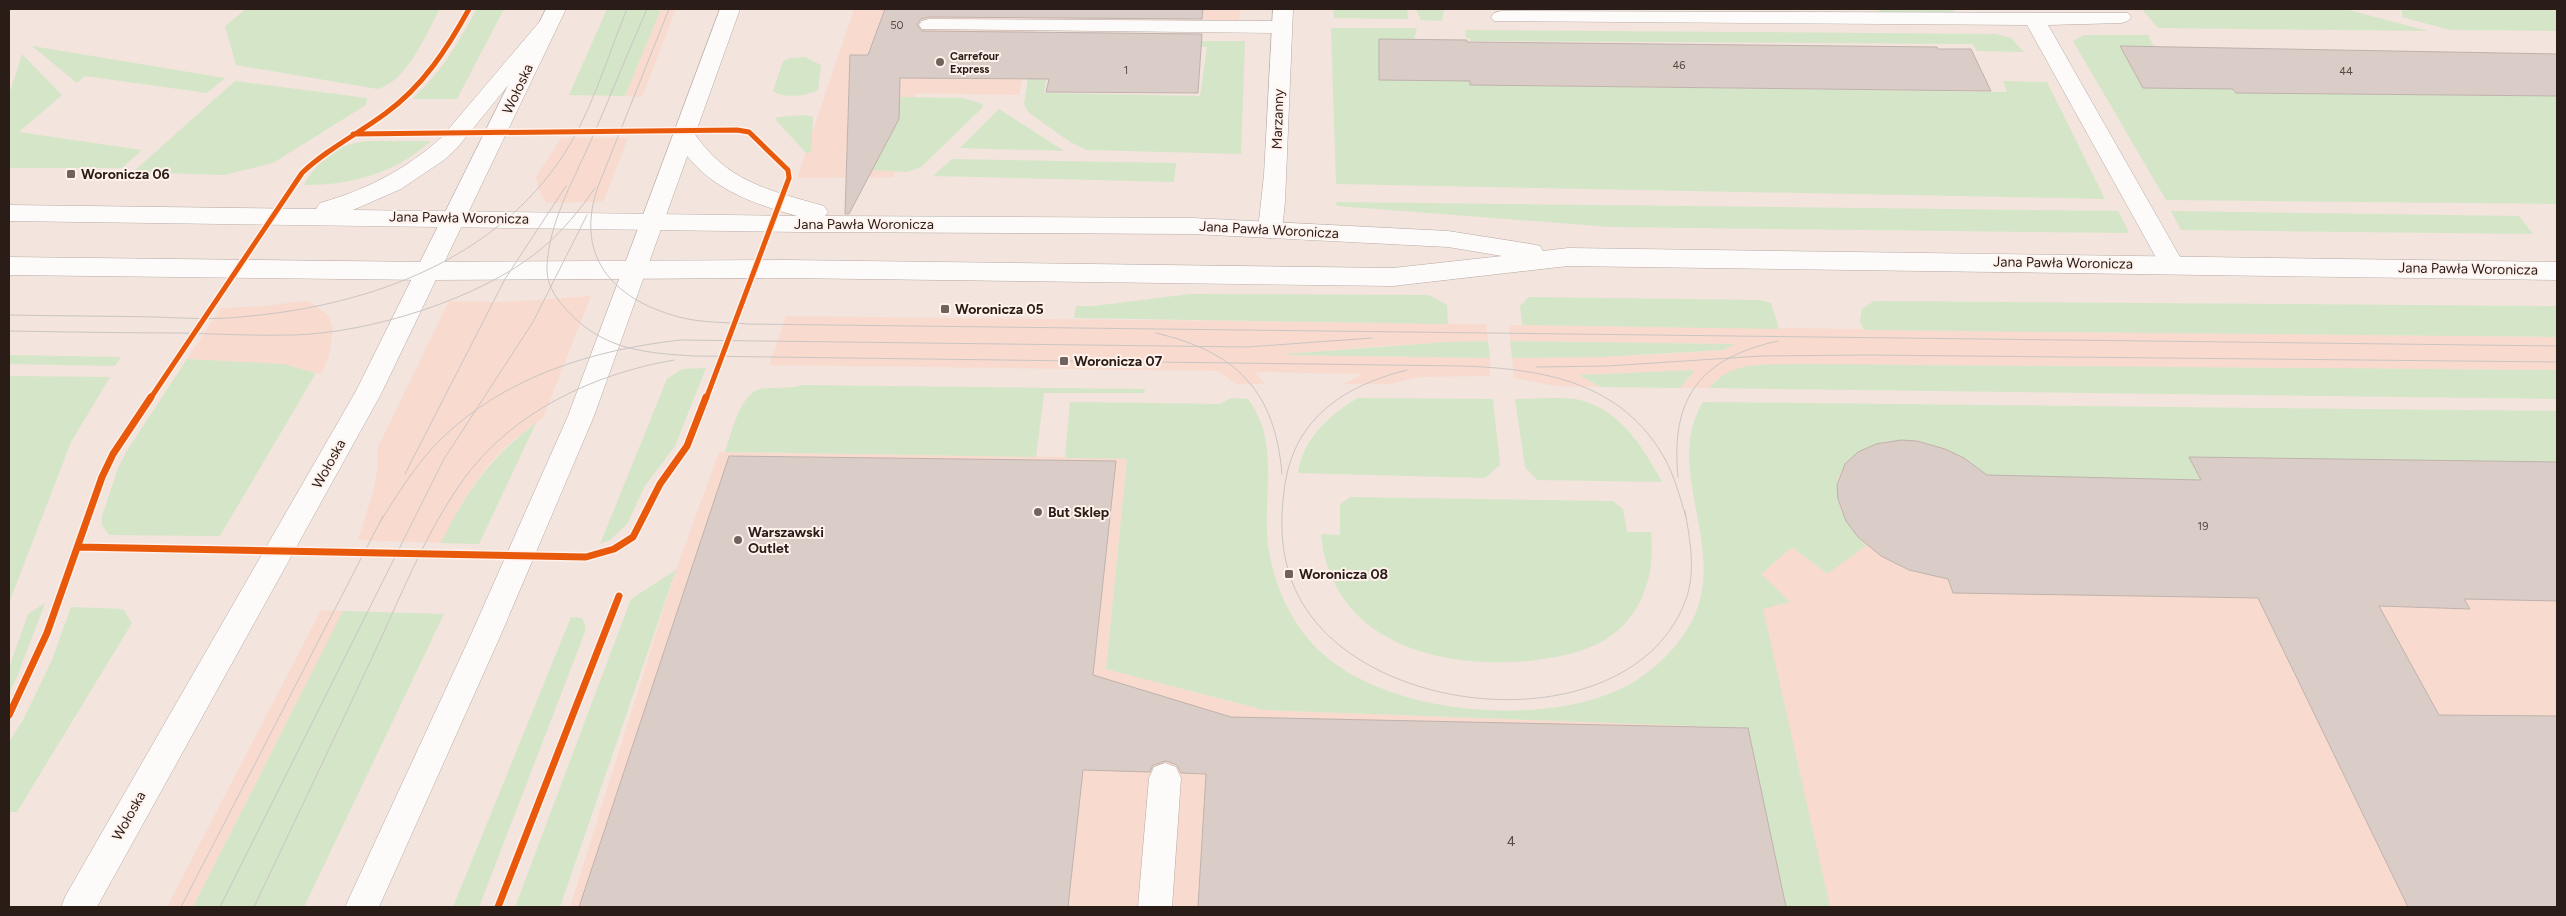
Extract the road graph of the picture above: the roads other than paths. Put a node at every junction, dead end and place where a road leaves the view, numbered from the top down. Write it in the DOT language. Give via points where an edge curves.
graph roads {
  1 [pos="730,9"];
  2 [pos="553,15"];
  3 [pos="1500,17"];
  4 [pos="2121,17"];
  5 [pos="1282,18"];
  6 [pos="2034,19"];
  7 [pos="930,25"];
  8 [pos="684,135"];
  9 [pos="9,213"];
  10 [pos="287,216"];
  11 [pos="454,218"];
  12 [pos="653,221"];
  13 [pos="884,224"];
  14 [pos="1270,230"];
  15 [pos="1568,258"];
  16 [pos="2172,264"];
  17 [pos="9,266"];
  18 [pos="635,269"];
  19 [pos="2557,270"];
  20 [pos="428,271"];
  21 [pos="1165,778"];
  22 [pos="78,907"];
  23 [pos="362,907"];
  24 [pos="1155,907"];
  1 -- 8 [label="street"];
  2 -- 10 [label="street" via="450,143 419,169 368,196 343,205"];
  2 -- 11 [label="street, Wołoska"];
  3 -- 6 [label="street"];
  4 -- 6 [label="street"];
  5 -- 7 [label="street"];
  5 -- 14 [label="street, Marzanny" via="1276,179"];
  6 -- 16 [label="street"];
  8 -- 12 [label="street"];
  8 -- 13 [label="street" via="695,154 722,175 767,200 794,209"];
  9 -- 10 [label="street, Jana Pawła Woronicza"];
  10 -- 11 [label="street, Jana Pawła Woronicza"];
  11 -- 12 [label="street, Jana Pawła Woronicza"];
  11 -- 20 [label="street, Wołoska"];
  12 -- 13 [label="street, Jana Pawła Woronicza"];
  12 -- 18 [label="street"];
  13 -- 14 [label="street, Jana Pawła Woronicza" via="1193,226"];
  14 -- 15 [label="street, Jana Pawła Woronicza" via="1448,239"];
  15 -- 16 [label="street, Jana Pawła Woronicza"];
  15 -- 18 [label="street, Jana Pawła Woronicza" via="1393,277"];
  16 -- 19 [label="street, Jana Pawła Woronicza"];
  17 -- 20 [label="street, Jana Pawła Woronicza"];
  18 -- 20 [label="street, Jana Pawła Woronicza"];
  18 -- 23 [label="street" via="566,450"];
  20 -- 22 [label="street, Wołoska" via="368,394"];
  21 -- 24 [label="street"];
}
